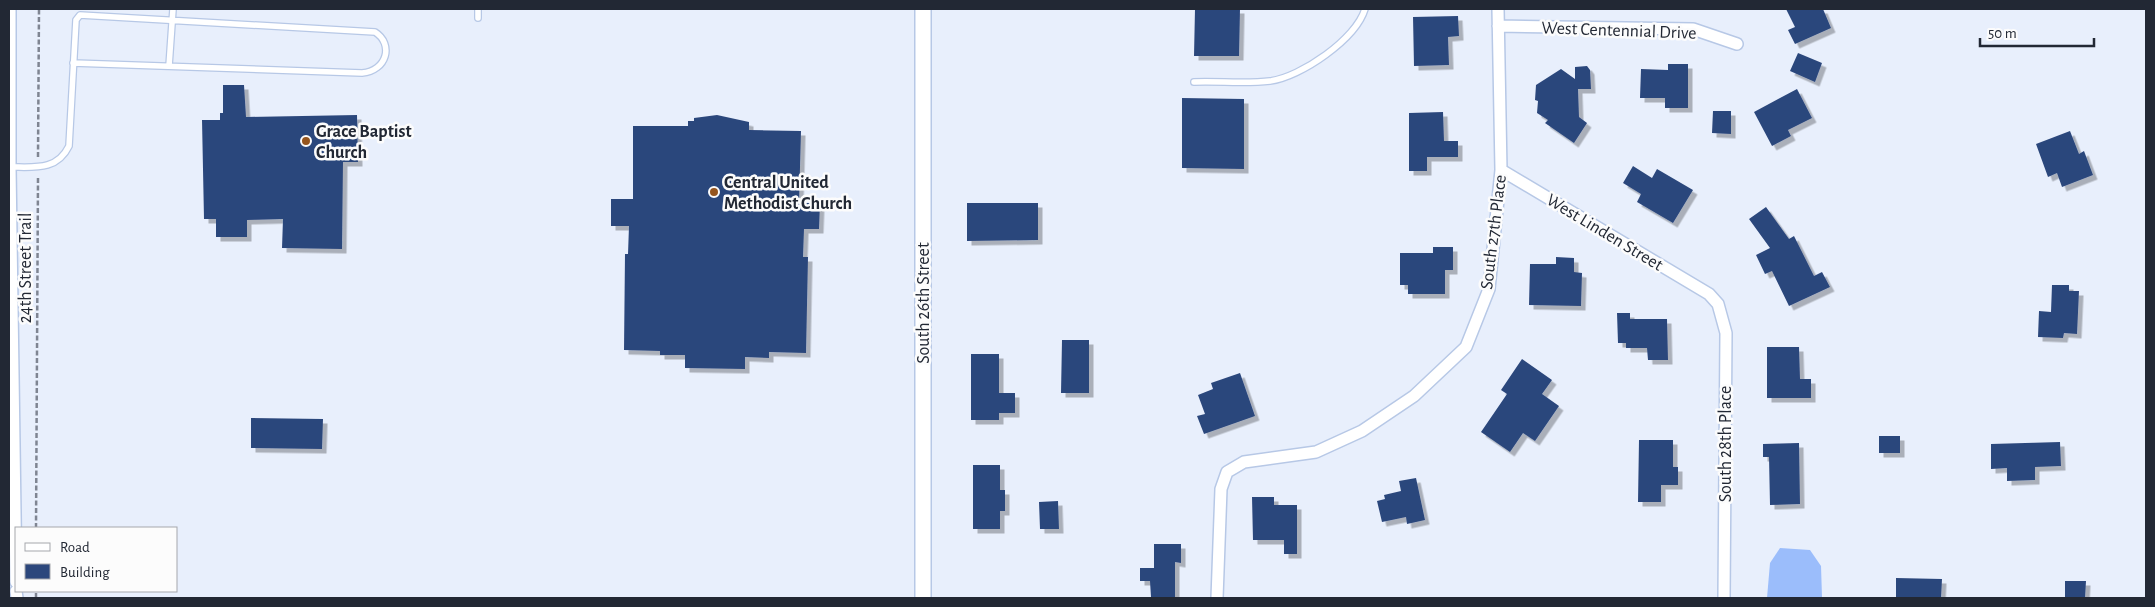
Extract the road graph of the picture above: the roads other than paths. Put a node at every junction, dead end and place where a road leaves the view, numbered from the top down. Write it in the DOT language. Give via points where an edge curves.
graph roads {
  1 [pos="10,9"];
  2 [pos="173,9"];
  3 [pos="478,9"];
  4 [pos="923,9"];
  5 [pos="1364,9"];
  6 [pos="1498,9"];
  7 [pos="478,18"];
  8 [pos="173,20"];
  9 [pos="1498,26"];
  10 [pos="1737,44"];
  11 [pos="73,63"];
  12 [pos="170,66"];
  13 [pos="1194,82"];
  14 [pos="10,167"];
  15 [pos="1501,170"];
  16 [pos="1709,294"];
  17 [pos="15,527"];
  18 [pos="923,598"];
  19 [pos="1217,598"];
  20 [pos="1724,598"];
  1 -- 14 [label="street"];
  2 -- 8 [label="lane"];
  3 -- 7 [label="lane"];
  4 -- 18 [label="street, South 26th Street"];
  5 -- 13 [label="lane" via="1350,32 1332,48 1291,74 1271,81"];
  6 -- 9 [label="street, South 27th Place"];
  8 -- 11 [label="lane" via="80,15 76,20"];
  8 -- 12 [label="lane"];
  8 -- 12 [label="lane" via="375,32 385,44 384,62 378,68 362,73"];
  9 -- 10 [label="street, West Centennial Drive" via="1693,29"];
  9 -- 15 [label="street, South 27th Place"];
  11 -- 12 [label="lane"];
  11 -- 14 [label="lane" via="69,146 64,156 55,163 38,167"];
  14 -- 17 [label="street"];
  15 -- 16 [label="street, West Linden Street"];
  15 -- 19 [label="street, South 27th Place" via="1489,289 1466,347 1414,396 1362,430 1316,452 1244,462 1227,472 1221,489"];
  16 -- 20 [label="street, South 28th Place" via="1718,304 1726,333"];
}
